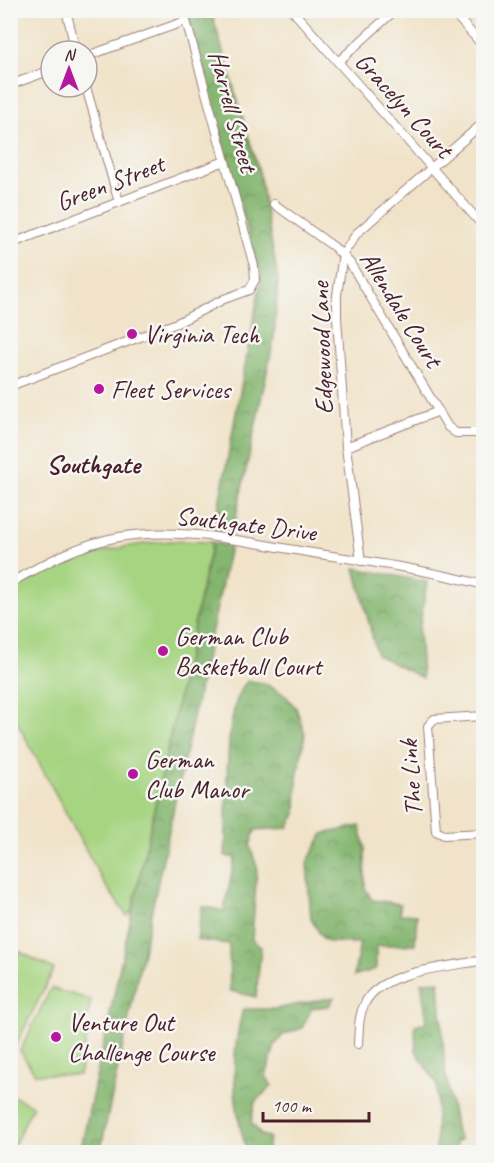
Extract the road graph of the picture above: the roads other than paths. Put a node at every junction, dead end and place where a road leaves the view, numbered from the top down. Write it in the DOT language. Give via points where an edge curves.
graph roads {
  1 [pos="66,10"];
  2 [pos="183,10"];
  3 [pos="292,10"];
  4 [pos="395,10"];
  5 [pos="452,10"];
  6 [pos="186,21"];
  7 [pos="73,39"];
  8 [pos="483,47"];
  9 [pos="99,52"];
  10 [pos="338,62"];
  11 [pos="39,74"];
  12 [pos="10,85"];
  13 [pos="89,99"];
  14 [pos="483,122"];
  15 [pos="225,161"];
  16 [pos="431,168"];
  17 [pos="119,202"];
  18 [pos="274,204"];
  19 [pos="483,227"];
  20 [pos="10,244"];
  21 [pos="343,255"];
  22 [pos="10,386"];
  23 [pos="439,411"];
  24 [pos="483,433"];
  25 [pos="346,447"];
  26 [pos="361,561"];
  27 [pos="10,583"];
  28 [pos="483,585"];
  29 [pos="483,716"];
  30 [pos="483,833"];
  31 [pos="483,960"];
  32 [pos="358,1044"];
  1 -- 7 [label="street"];
  2 -- 6 [label="street, Harrell Street"];
  3 -- 10 [label="street, Gracelyn Court"];
  4 -- 10 [label="street"];
  5 -- 8 [label="street"];
  6 -- 9 [label="street"];
  6 -- 15 [label="street, Harrell Street"];
  10 -- 16 [label="street, Gracelyn Court"];
  11 -- 12 [label="street"];
  13 -- 17 [label="street"];
  14 -- 16 [label="street, Edgewood Lane"];
  15 -- 17 [label="street, Green Street"];
  15 -- 22 [label="street, Harrell Street" via="254,266 255,280 249,290 177,323"];
  16 -- 19 [label="street, Gracelyn Court"];
  16 -- 21 [label="street, Edgewood Lane" via="357,233"];
  17 -- 20 [label="street, Green Street"];
  18 -- 21 [label="street, Allendale Court"];
  21 -- 23 [label="street, Allendale Court"];
  21 -- 25 [label="street, Edgewood Lane" via="337,318"];
  23 -- 24 [label="street, Allendale Court" via="452,431"];
  23 -- 25 [label="street"];
  25 -- 26 [label="street, Edgewood Lane"];
  26 -- 27 [label="street, Southgate Drive" via="198,535 143,534 81,547"];
  26 -- 28 [label="street, Southgate Drive"];
  29 -- 30 [label="street, The Link" via="430,721 438,833"];
  31 -- 32 [label="street" via="381,984 363,1008"];
}
